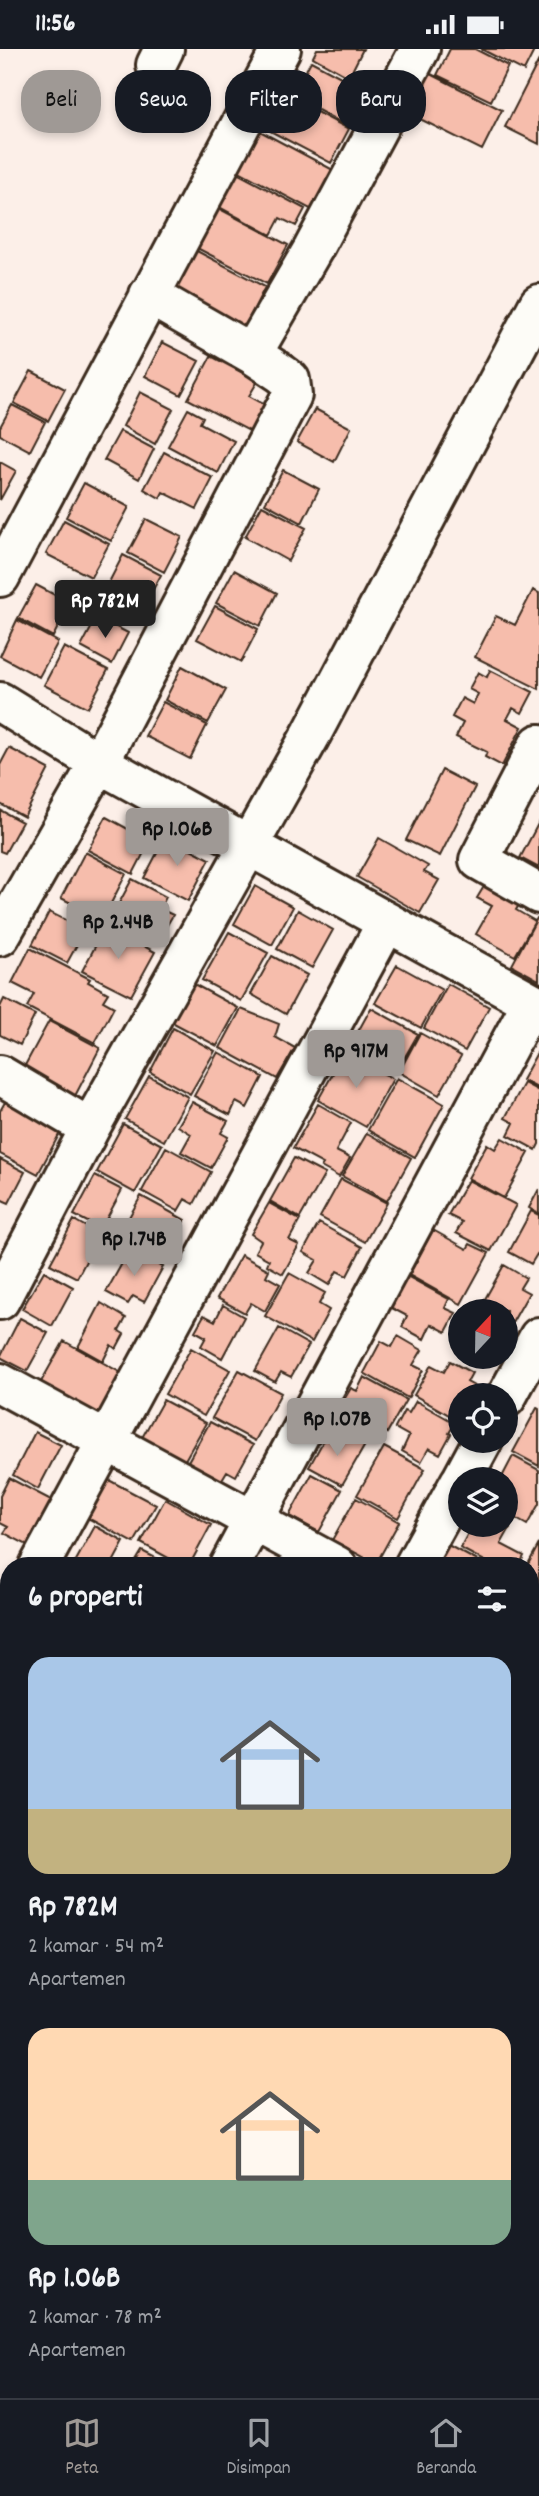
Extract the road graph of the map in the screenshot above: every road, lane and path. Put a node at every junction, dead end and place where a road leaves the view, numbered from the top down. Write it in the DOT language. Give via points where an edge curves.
graph roads {
  1 [pos="281,49"];
  2 [pos="420,49"];
  3 [pos="149,295"];
  4 [pos="539,304"];
  5 [pos="252,354"];
  6 [pos="0,577"];
  7 [pos="0,702"];
  8 [pos="539,744"];
  9 [pos="99,763"];
  10 [pos="248,846"];
  11 [pos="539,894"];
  12 [pos="387,922"];
  13 [pos="0,936"];
  14 [pos="535,1004"];
  15 [pos="0,1075"];
  16 [pos="90,1128"];
  17 [pos="0,1300"];
  18 [pos="539,1337"];
  19 [pos="514,1383"];
  20 [pos="0,1384"];
  21 [pos="106,1443"];
  22 [pos="448,1504"];
  23 [pos="253,1521"];
  24 [pos="43,1557"];
  25 [pos="234,1557"];
  26 [pos="320,1557"];
  27 [pos="419,1557"];
  1 -- 3 [label="street"];
  2 -- 5 [label="street"];
  3 -- 5 [label="street"];
  3 -- 6 [label="street"];
  4 -- 10 [label="street"];
  5 -- 9 [label="street" via="290,380 290,402"];
  7 -- 9 [label="street"];
  8 -- 11 [label="street" via="479,860"];
  9 -- 10 [label="street"];
  9 -- 13 [label="street"];
  10 -- 12 [label="street"];
  10 -- 16 [label="street"];
  12 -- 14 [label="street"];
  12 -- 21 [label="street"];
  14 -- 23 [label="street"];
  15 -- 16 [label="street"];
  16 -- 17 [label="street"];
  18 -- 19 [label="street"];
  20 -- 21 [label="street"];
  21 -- 23 [label="street"];
  21 -- 24 [label="street"];
  22 -- 27 [label="street"];
  23 -- 25 [label="street"];
  23 -- 26 [label="street"];
}
